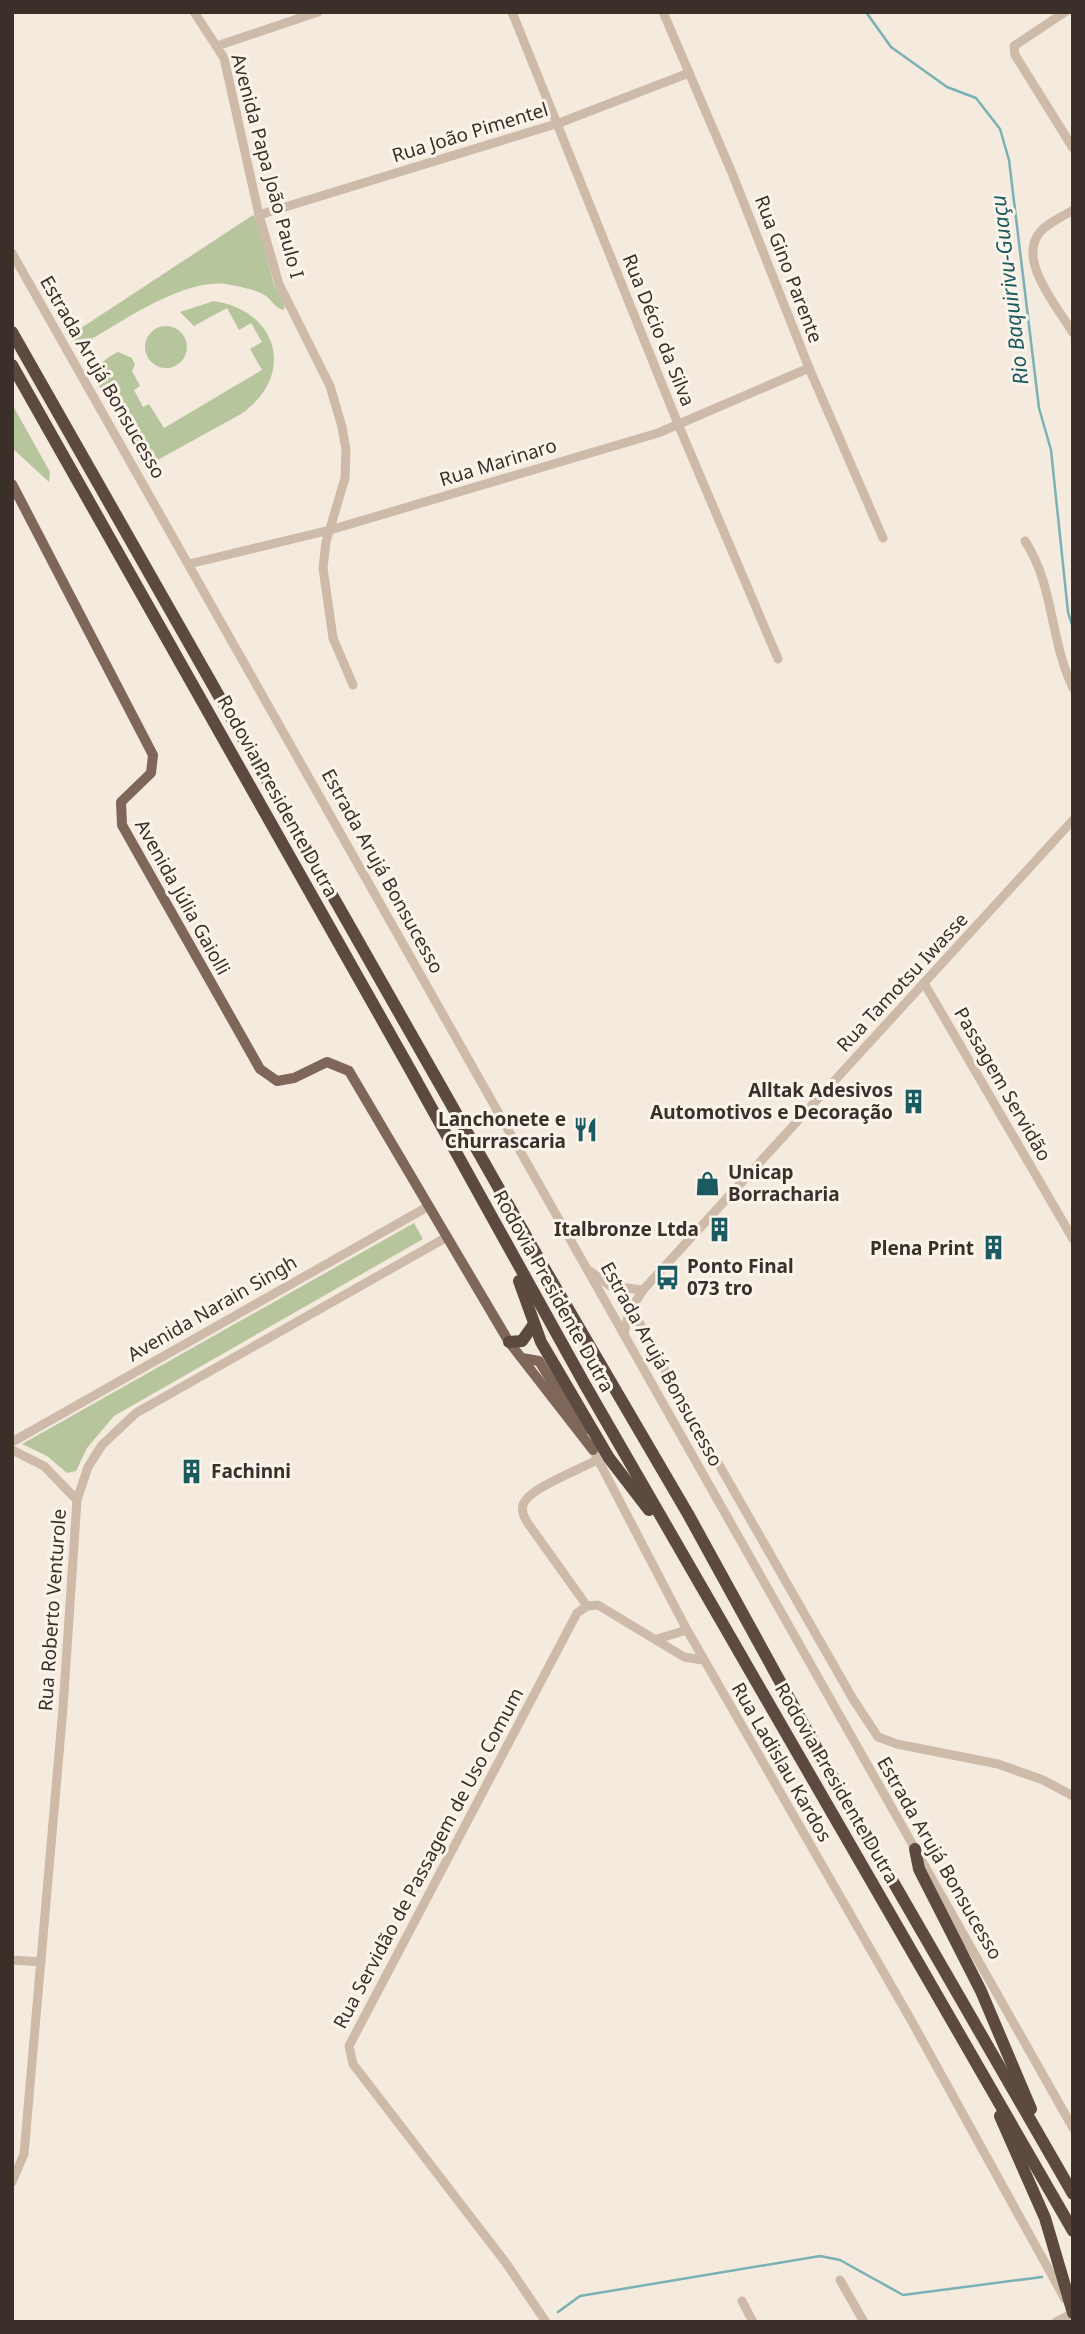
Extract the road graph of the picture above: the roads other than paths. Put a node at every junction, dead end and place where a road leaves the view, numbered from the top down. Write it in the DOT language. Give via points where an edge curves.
graph roads {
  1 [pos="194,12"];
  2 [pos="318,12"];
  3 [pos="512,12"];
  4 [pos="663,12"];
  5 [pos="1065,12"];
  6 [pos="218,46"];
  7 [pos="689,72"];
  8 [pos="559,123"];
  9 [pos="1073,148"];
  10 [pos="1073,210"];
  11 [pos="259,215"];
  12 [pos="12,253"];
  13 [pos="12,332"];
  14 [pos="1073,333"];
  15 [pos="12,365"];
  16 [pos="809,368"];
  17 [pos="678,424"];
  18 [pos="12,484"];
  19 [pos="330,530"];
  20 [pos="883,538"];
  21 [pos="1025,541"];
  22 [pos="189,564"];
  23 [pos="778,659"];
  24 [pos="354,685"];
  25 [pos="1073,688"];
  26 [pos="1073,820"];
  27 [pos="924,983"];
  28 [pos="429,1206"];
  29 [pos="447,1237"];
  30 [pos="1073,1239"];
  31 [pos="504,1242"];
  32 [pos="590,1271"];
  33 [pos="643,1290"];
  34 [pos="633,1305"];
  35 [pos="534,1324"];
  36 [pos="624,1334"];
  37 [pos="509,1342"];
  38 [pos="12,1441"];
  39 [pos="12,1450"];
  40 [pos="595,1455"];
  41 [pos="623,1477"];
  42 [pos="77,1500"];
  43 [pos="673,1540"];
  44 [pos="587,1606"];
  45 [pos="687,1630"];
  46 [pos="657,1639"];
  47 [pos="704,1660"];
  48 [pos="1073,1796"];
  49 [pos="915,1849"];
  50 [pos="12,1960"];
  51 [pos="40,1962"];
  52 [pos="989,2083"];
  53 [pos="1073,2128"];
  54 [pos="1039,2136"];
  55 [pos="12,2182"];
  56 [pos="1073,2194"];
  57 [pos="1073,2231"];
  58 [pos="840,2280"];
  59 [pos="742,2301"];
  60 [pos="1073,2313"];
  61 [pos="546,2322"];
  62 [pos="753,2322"];
  63 [pos="864,2322"];
  64 [pos="1056,2322"];
  1 -- 6 [label="street, Avenida Papa João Paulo I"];
  2 -- 6 [label="street"];
  3 -- 8 [label="street, Rua Décio da Silva"];
  4 -- 7 [label="street, Rua Gino Parente"];
  5 -- 9 [label="street" via="1014,46"];
  6 -- 11 [label="street, Avenida Papa João Paulo I" via="230,74"];
  7 -- 8 [label="street, Rua João Pimentel"];
  7 -- 16 [label="street, Rua Gino Parente"];
  8 -- 11 [label="street, Rua João Pimentel"];
  8 -- 17 [label="street, Rua Décio da Silva"];
  10 -- 14 [label="street" via="1035,238 1032,255"];
  11 -- 19 [label="street, Avenida Papa João Paulo I" via="279,284 330,386 342,427 345,478"];
  12 -- 22 [label="street, Estrada Arujá Bonsucesso"];
  13 -- 54 [label="highway, Rodovia Presidente Dutra"];
  15 -- 31 [label="highway, Rodovia Presidente Dutra"];
  16 -- 17 [label="street, Rua Marinaro"];
  16 -- 20 [label="street, Rua Gino Parente"];
  17 -- 19 [label="street, Rua Marinaro"];
  17 -- 23 [label="street, Rua Décio da Silva"];
  18 -- 28 [label="main road, Avenida Júlia Gaiolli" via="153,755 151,773 121,802 122,825 260,1069 277,1082 327,1062 349,1070"];
  19 -- 22 [label="street, Rua Marinaro"];
  19 -- 24 [label="street, Avenida Papa João Paulo I" via="323,568 329,620"];
  21 -- 25 [label="street" via="1038,564 1060,658"];
  22 -- 32 [label="street, Estrada Arujá Bonsucesso"];
  26 -- 27 [label="street, Rua Tamotsu Iwasse"];
  27 -- 30 [label="street, Passagem Servidão"];
  27 -- 33 [label="street, Rua Tamotsu Iwasse"];
  28 -- 29 [label="main road, Avenida Júlia Gaiolli"];
  28 -- 38 [label="street, Avenida Narain Singh"];
  29 -- 37 [label="main road"];
  29 -- 42 [label="street, Rua Roberto Venturole" via="136,1413 102,1444"];
  31 -- 35 [label="highway"];
  31 -- 43 [label="highway, Rodovia Presidente Dutra"];
  32 -- 33 [label="street" via="610,1286"];
  32 -- 36 [label="street, Estrada Arujá Bonsucesso"];
  33 -- 34 [label="street, Rua Tamotsu Iwasse"];
  34 -- 36 [label="street, Rua Tamotsu Iwasse"];
  34 -- 48 [label="street" via="669,1377 878,1737 998,1764"];
  35 -- 37 [label="highway" via="522,1341"];
  35 -- 41 [label="highway"];
  36 -- 49 [label="street, Estrada Arujá Bonsucesso"];
  37 -- 40 [label="main road" via="523,1358 539,1361"];
  39 -- 42 [label="street" via="44,1466"];
  40 -- 41 [label="highway"];
  40 -- 44 [label="street" via="533,1494 522,1509"];
  40 -- 45 [label="street, Rua Ladislau Kardos"];
  41 -- 43 [label="highway"];
  42 -- 51 [label="street, Rua Roberto Venturole"];
  43 -- 52 [label="highway, Rodovia Presidente Dutra"];
  44 -- 46 [label="street" via="603,1607"];
  44 -- 61 [label="street, Rua Servidão de Passagem de Uso Comum" via="574,1617 348,2052"];
  45 -- 46 [label="street"];
  45 -- 47 [label="street, Rua Ladislau Kardos"];
  46 -- 47 [label="street" via="684,1657"];
  47 -- 60 [label="street, Rua Ladislau Kardos"];
  49 -- 53 [label="street, Estrada Arujá Bonsucesso"];
  49 -- 54 [label="highway" via="919,1869 1010,2058"];
  50 -- 51 [label="street"];
  51 -- 55 [label="street, Rua Roberto Venturole" via="24,2154"];
  52 -- 57 [label="highway, Rodovia Presidente Dutra"];
  52 -- 60 [label="highway" via="1045,2218"];
  54 -- 56 [label="highway, Rodovia Presidente Dutra"];
  58 -- 63 [label="street"];
  59 -- 62 [label="street"];
  60 -- 64 [label="street"];
}
